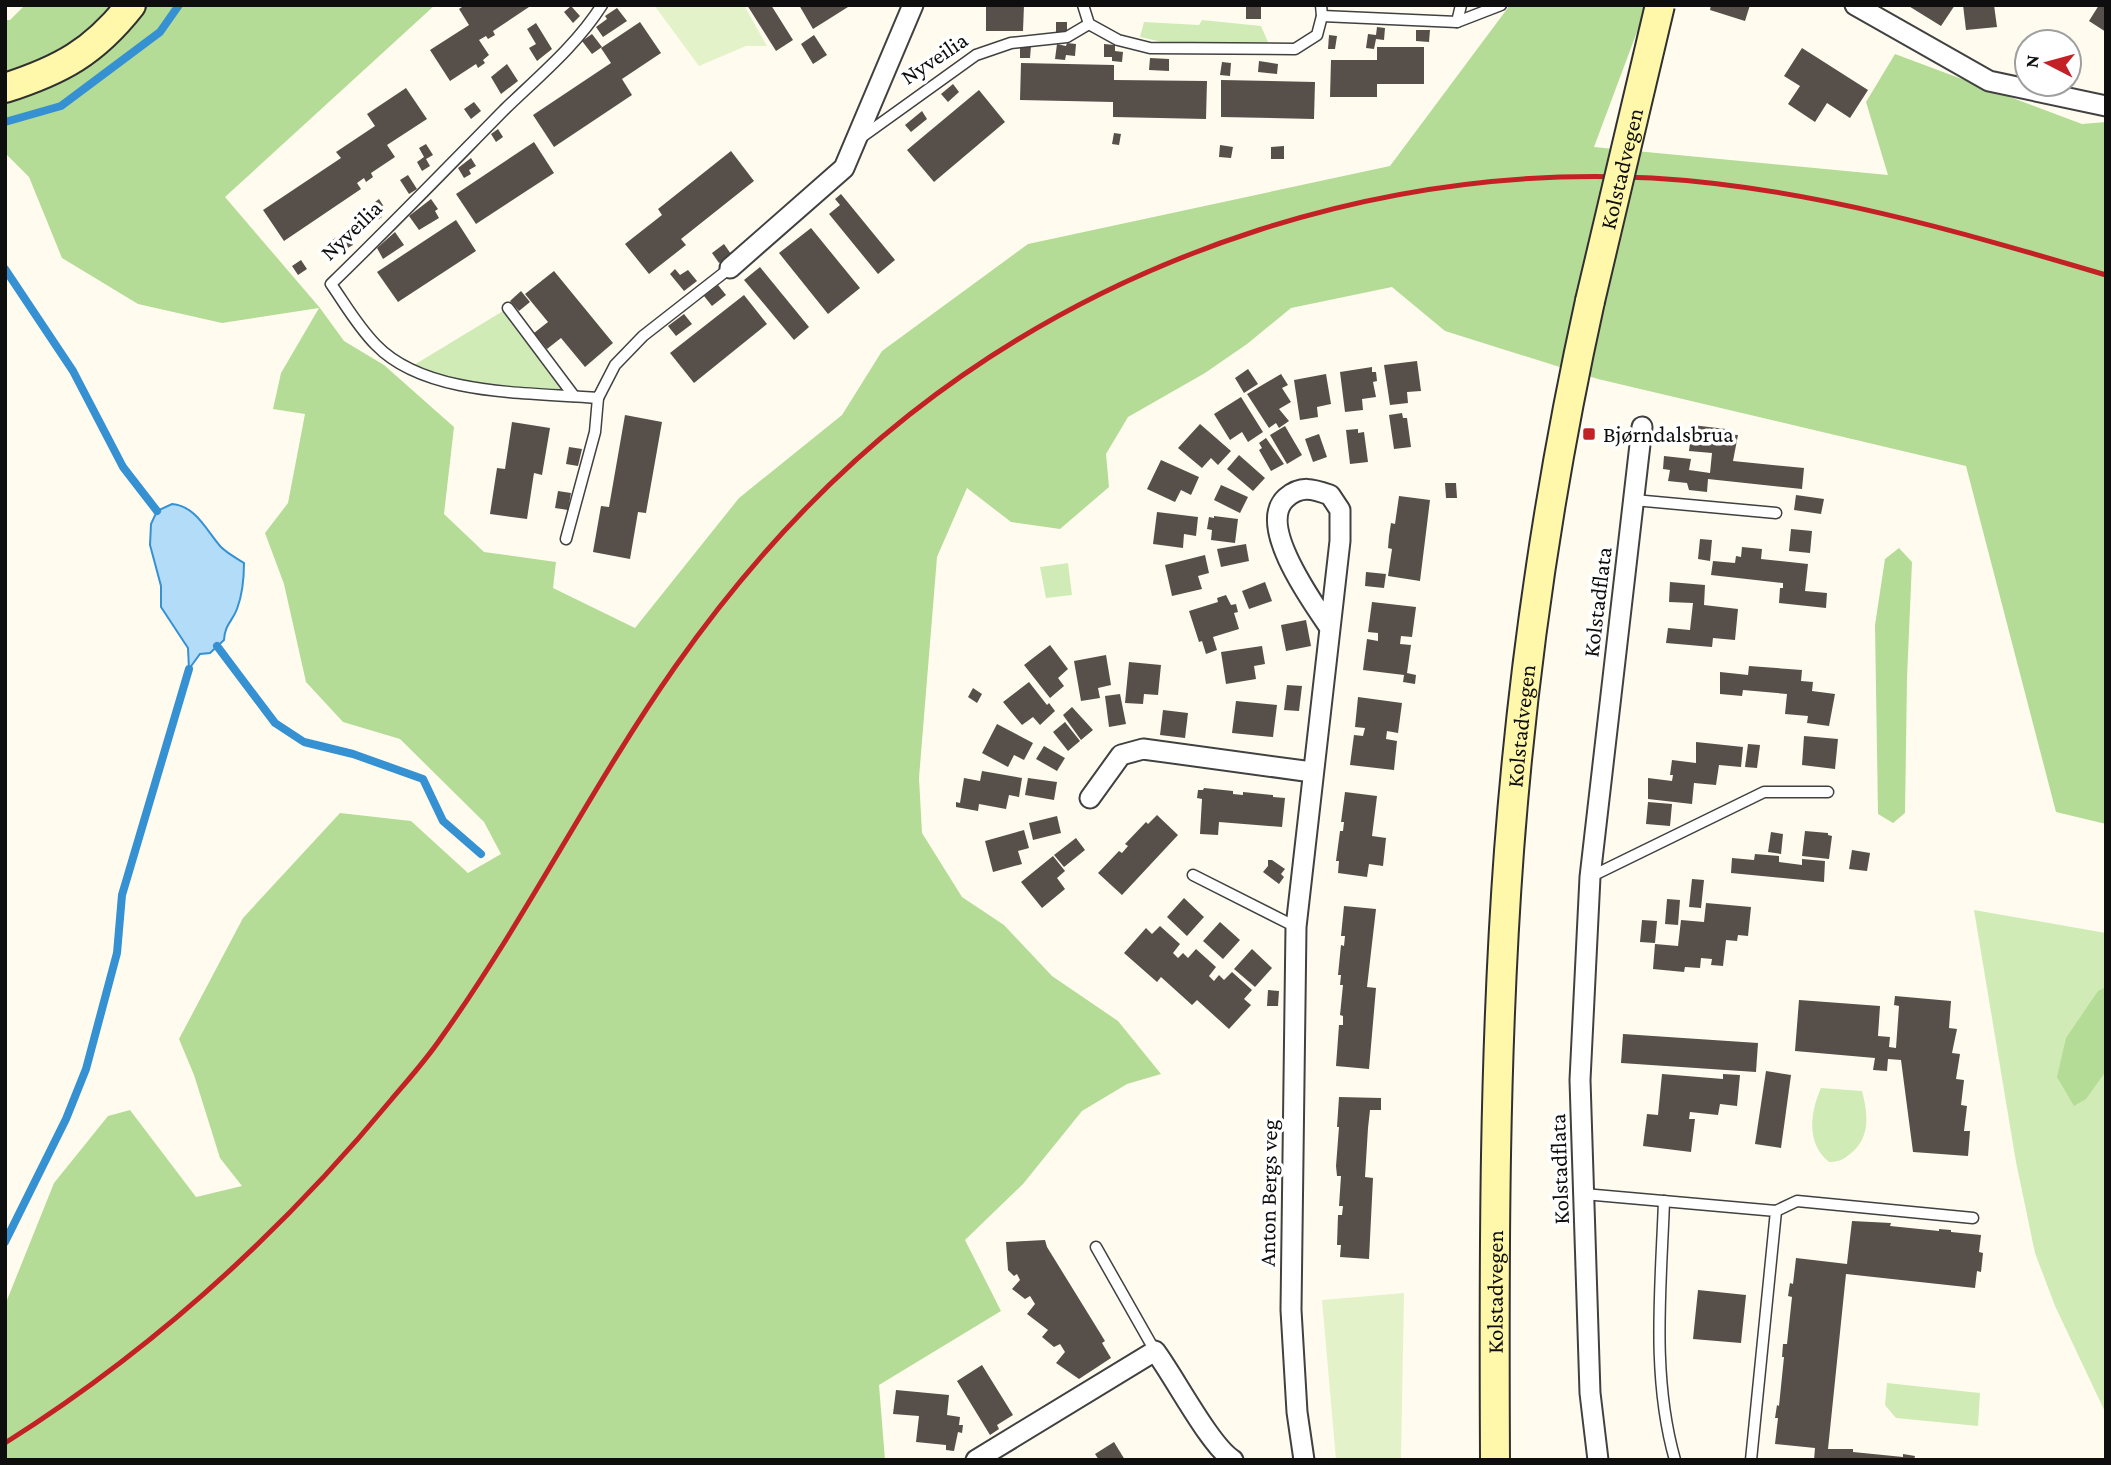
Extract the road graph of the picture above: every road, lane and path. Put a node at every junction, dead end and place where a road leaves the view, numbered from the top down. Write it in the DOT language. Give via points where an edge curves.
graph roads {
  1 [pos="131,5"];
  2 [pos="602,5"];
  3 [pos="914,5"];
  4 [pos="1083,5"];
  5 [pos="1461,5"];
  6 [pos="1501,5"];
  7 [pos="1660,5"];
  8 [pos="1855,5"];
  9 [pos="1322,10"];
  10 [pos="1457,22"];
  11 [pos="1089,24"];
  12 [pos="5,88"];
  13 [pos="2106,106"];
  14 [pos="855,142"];
  15 [pos="730,268"];
  16 [pos="508,308"];
  17 [pos="574,396"];
  18 [pos="598,398"];
  19 [pos="1642,427"];
  20 [pos="1634,500"];
  21 [pos="1776,513"];
  22 [pos="566,539"];
  23 [pos="1330,628"];
  24 [pos="1312,772"];
  25 [pos="1828,792"];
  26 [pos="1090,798"];
  27 [pos="1193,875"];
  28 [pos="1590,877"];
  29 [pos="1296,927"];
  30 [pos="1584,1194"];
  31 [pos="1664,1201"];
  32 [pos="1776,1211"];
  33 [pos="1972,1218"];
  34 [pos="1096,1247"];
  35 [pos="1155,1350"];
  36 [pos="976,1460"];
  37 [pos="1233,1460"];
  38 [pos="1304,1460"];
  39 [pos="1495,1460"];
  40 [pos="1598,1460"];
  41 [pos="1675,1460"];
  42 [pos="1751,1460"];
  1 -- 12 [label="main road" via="80,56"];
  2 -- 17 [label="lane, Nyveilia" via="576,41 331,284 377,346 409,368 475,388"];
  3 -- 14 [label="street, Nyveilia"];
  4 -- 11 [label="lane"];
  5 -- 10 [label="lane"];
  6 -- 10 [label="lane"];
  7 -- 39 [label="main road, Kolstadvegen, bridge" via="1561,435 1524,698 1509,850 1496,1100"];
  8 -- 13 [label="street" via="1989,81"];
  9 -- 10 [label="lane"];
  9 -- 11 [label="lane" via="1317,35 1295,49 1150,48 1118,40"];
  11 -- 14 [label="lane, Nyveilia" via="1067,37 1011,43 976,55"];
  14 -- 15 [label="street, Nyveilia" via="844,168"];
  15 -- 18 [label="lane, Nyveilia" via="634,346 615,365"];
  16 -- 17 [label="lane"];
  17 -- 18 [label="lane, Nyveilia"];
  18 -- 22 [label="lane, Nyveilia" via="595,432"];
  19 -- 20 [label="street, Kolstadflata"];
  20 -- 21 [label="lane"];
  20 -- 28 [label="street, Kolstadflata"];
  23 -- 23 [label="street, Anton Bergs veg" via="1340,510 1330,495 1309,488 1294,491 1276,515 1277,532 1305,591"];
  23 -- 24 [label="street, Anton Bergs veg"];
  24 -- 26 [label="street" via="1143,749 1121,755"];
  24 -- 29 [label="street, Anton Bergs veg"];
  25 -- 28 [label="lane" via="1764,792"];
  27 -- 29 [label="lane"];
  28 -- 30 [label="street, Kolstadflata" via="1580,1080"];
  29 -- 38 [label="street, Anton Bergs veg" via="1291,1310"];
  30 -- 31 [label="lane"];
  30 -- 40 [label="street, Kolstadflata" via="1590,1393"];
  31 -- 32 [label="lane"];
  31 -- 41 [label="lane" via="1658,1348"];
  32 -- 33 [label="lane" via="1797,1201"];
  32 -- 42 [label="lane"];
  34 -- 35 [label="lane"];
  35 -- 36 [label="street"];
  35 -- 37 [label="street" via="1209,1434"];
}
